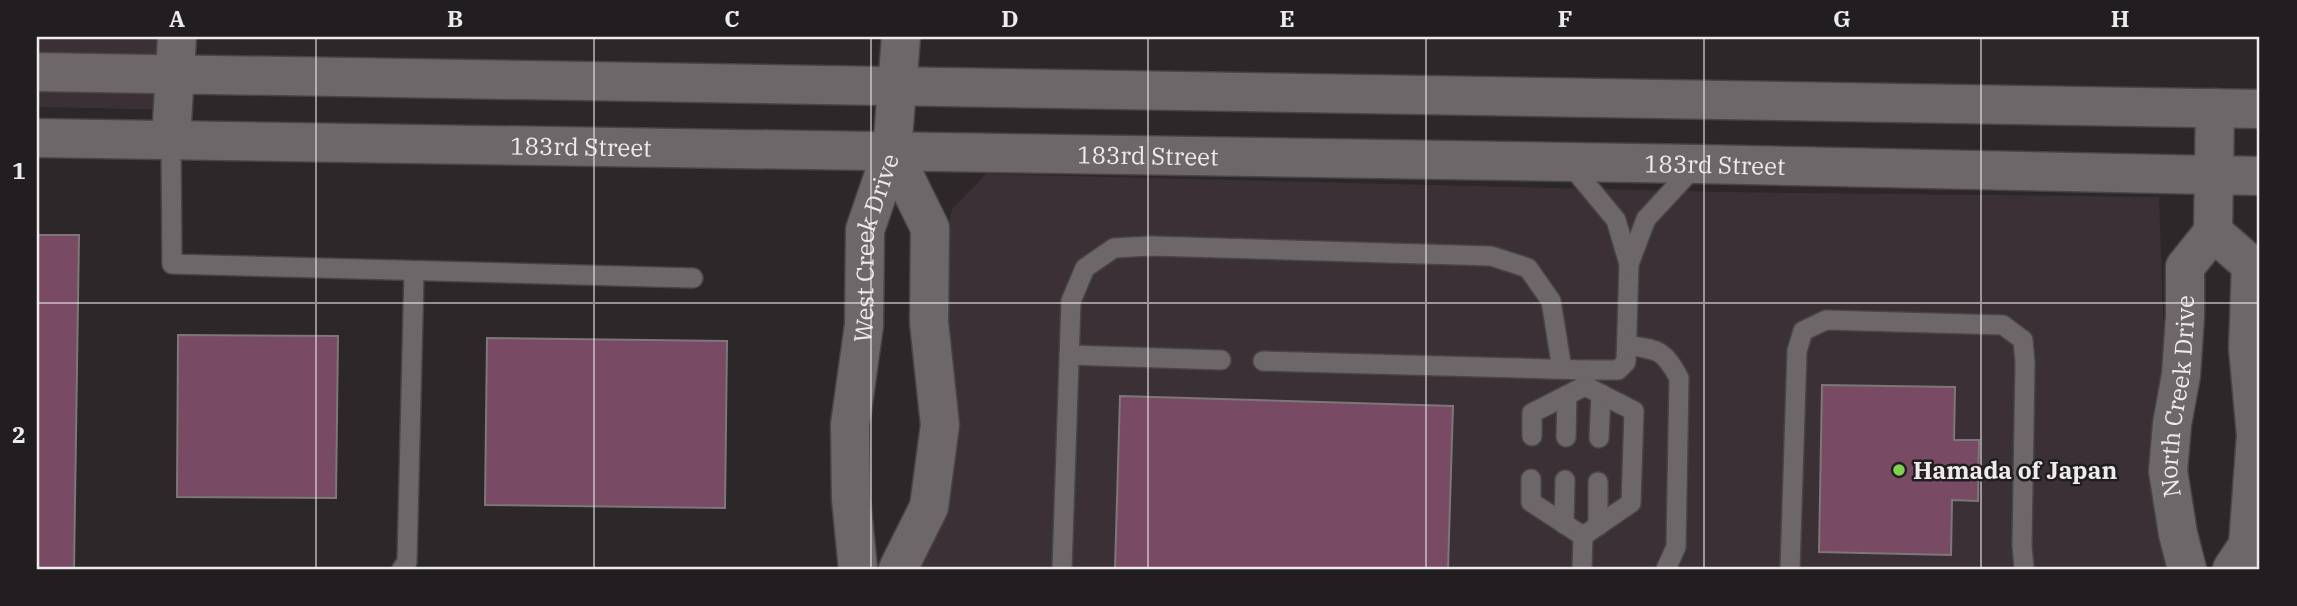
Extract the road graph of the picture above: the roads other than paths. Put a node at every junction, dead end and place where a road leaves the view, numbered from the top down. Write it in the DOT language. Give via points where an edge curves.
graph roads {
  1 [pos="177,37"];
  2 [pos="901,37"];
  3 [pos="37,72"];
  4 [pos="175,75"];
  5 [pos="897,88"];
  6 [pos="2216,108"];
  7 [pos="2260,109"];
  8 [pos="37,138"];
  9 [pos="171,140"];
  10 [pos="892,151"];
  11 [pos="1568,162"];
  12 [pos="1697,164"];
  13 [pos="2214,174"];
  14 [pos="2260,176"];
  15 [pos="2213,232"];
  16 [pos="1629,264"];
  17 [pos="414,272"];
  18 [pos="693,278"];
  19 [pos="1627,345"];
  20 [pos="1069,355"];
  21 [pos="1221,360"];
  22 [pos="1263,361"];
  23 [pos="1562,369"];
  24 [pos="1591,384"];
  25 [pos="1567,396"];
  26 [pos="1532,436"];
  27 [pos="1566,437"];
  28 [pos="1600,438"];
  29 [pos="1531,478"];
  30 [pos="1565,480"];
  31 [pos="1598,482"];
  32 [pos="1564,524"];
  33 [pos="1590,531"];
  34 [pos="402,569"];
  35 [pos="858,569"];
  36 [pos="898,569"];
  37 [pos="1062,569"];
  38 [pos="1582,569"];
  39 [pos="1666,569"];
  40 [pos="1790,569"];
  41 [pos="2024,569"];
  42 [pos="2187,569"];
  43 [pos="2232,569"];
  1 -- 4 [label="street"];
  2 -- 5 [label="street"];
  3 -- 4 [label="street"];
  4 -- 5 [label="street"];
  4 -- 9 [label="street"];
  5 -- 6 [label="street"];
  5 -- 10 [label="street"];
  6 -- 7 [label="street"];
  6 -- 13 [label="street"];
  8 -- 9 [label="street, 183rd Street"];
  9 -- 10 [label="street, 183rd Street"];
  9 -- 17 [label="lane" via="172,264"];
  10 -- 11 [label="street, 183rd Street"];
  10 -- 35 [label="street, West Creek Drive" via="865,230 864,325 850,425"];
  10 -- 36 [label="street, West Creek Drive" via="930,228 929,322 940,425 929,507"];
  11 -- 12 [label="street, 183rd Street"];
  11 -- 16 [label="lane" via="1616,220"];
  12 -- 13 [label="street, 183rd Street"];
  12 -- 16 [label="lane" via="1646,219"];
  13 -- 14 [label="street, 183rd Street"];
  13 -- 15 [label="street"];
  15 -- 42 [label="street, North Creek Drive" via="2185,267 2185,316 2168,471"];
  15 -- 43 [label="street" via="2251,265 2248,348 2256,435 2248,545"];
  16 -- 19 [label="lane"];
  17 -- 18 [label="lane"];
  17 -- 34 [label="lane" via="407,562"];
  19 -- 24 [label="lane" via="1626,362"];
  19 -- 39 [label="lane" via="1656,349 1679,378 1676,547"];
  20 -- 21 [label="lane"];
  20 -- 23 [label="lane" via="1071,301 1085,268 1114,248 1151,246 1491,256 1528,268 1552,301"];
  20 -- 37 [label="lane"];
  22 -- 23 [label="lane"];
  23 -- 24 [label="lane"];
  24 -- 25 [label="lane"];
  24 -- 28 [label="lane"];
  24 -- 33 [label="lane" via="1634,411 1631,502"];
  25 -- 26 [label="lane" via="1532,413"];
  25 -- 27 [label="lane"];
  29 -- 32 [label="lane" via="1531,502"];
  30 -- 32 [label="lane"];
  31 -- 33 [label="lane"];
  32 -- 33 [label="lane"];
  33 -- 38 [label="lane"];
  40 -- 41 [label="lane" via="1797,351 1803,331 1826,320 2003,325 2023,340"];
}
